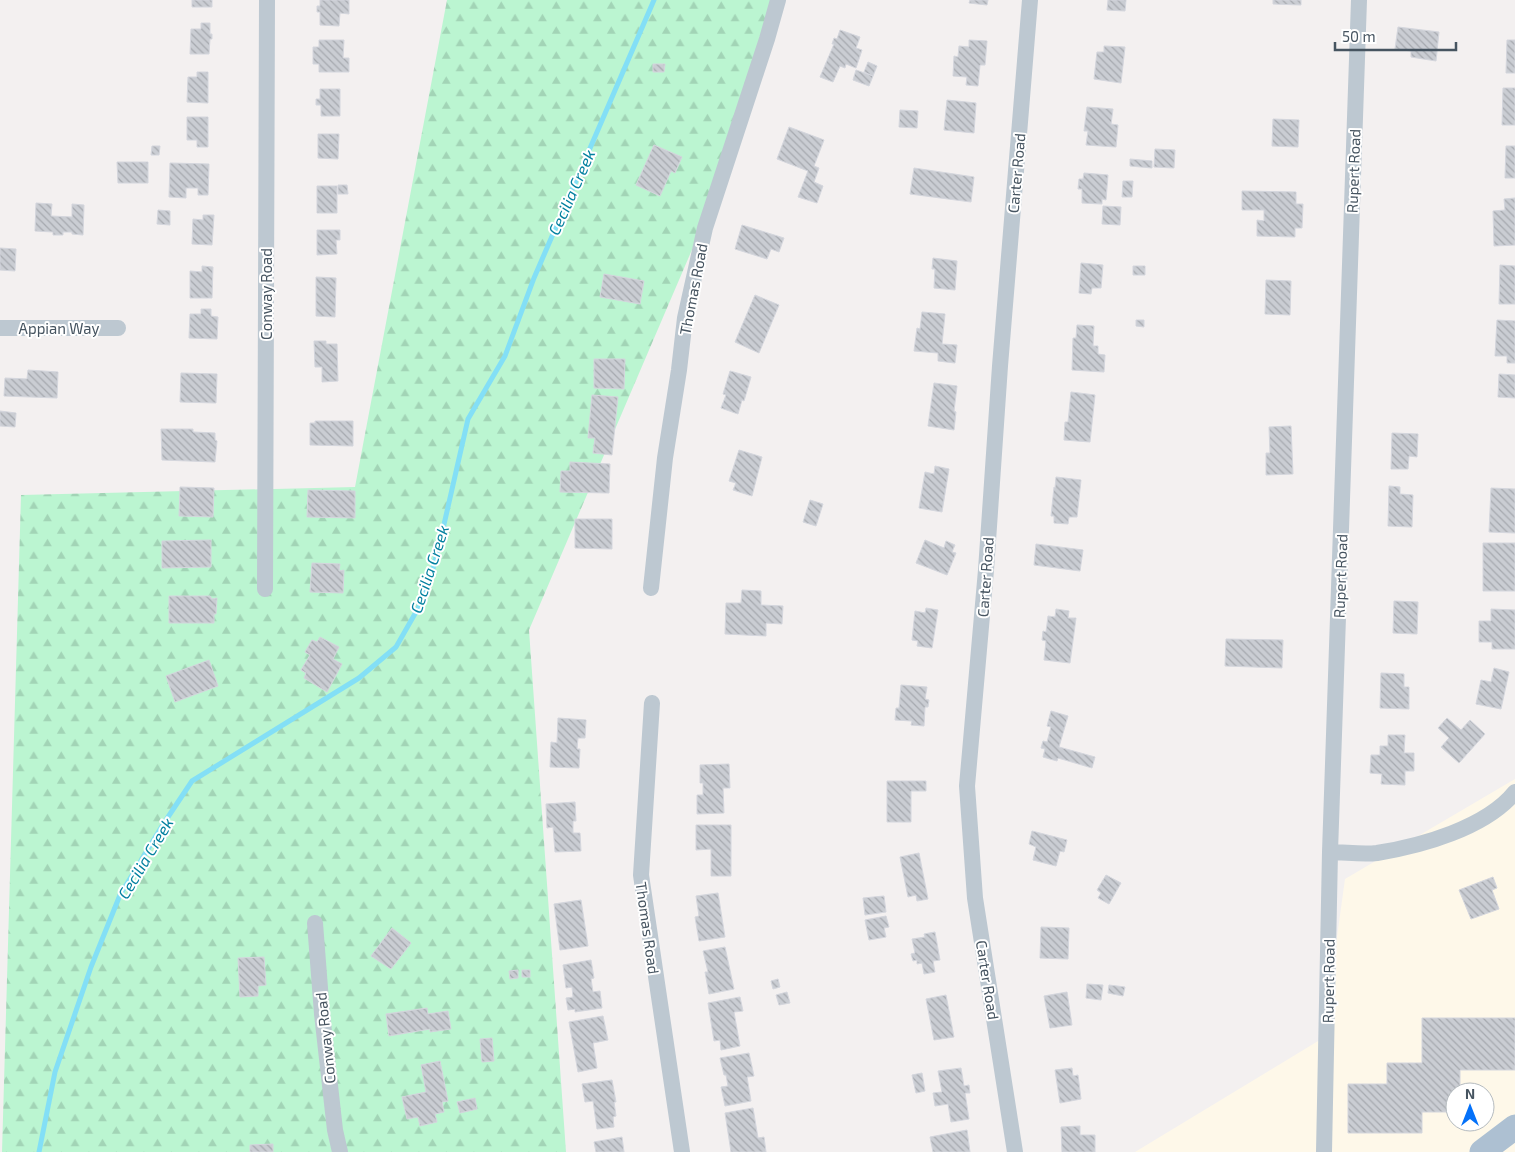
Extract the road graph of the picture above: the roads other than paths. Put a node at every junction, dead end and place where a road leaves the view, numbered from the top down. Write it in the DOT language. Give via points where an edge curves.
graph roads {
  1 [pos="267,0"];
  2 [pos="778,0"];
  3 [pos="1030,0"];
  4 [pos="1359,0"];
  5 [pos="0,328"];
  6 [pos="118,328"];
  7 [pos="651,588"];
  8 [pos="265,589"];
  9 [pos="652,703"];
  10 [pos="1515,792"];
  11 [pos="1330,852"];
  12 [pos="315,923"];
  13 [pos="1515,1127"];
  14 [pos="340,1152"];
  15 [pos="682,1152"];
  16 [pos="1014,1152"];
  17 [pos="1324,1152"];
  18 [pos="1482,1152"];
  1 -- 8 [label="street, Conway Road"];
  2 -- 7 [label="street, Thomas Road" via="706,228 685,318"];
  3 -- 16 [label="street, Carter Road" via="967,786 975,898"];
  4 -- 11 [label="street, Rupert Road"];
  5 -- 6 [label="street, Appian Way"];
  9 -- 15 [label="street, Thomas Road" via="641,875"];
  10 -- 11 [label="street" via="1506,803 1470,826 1427,843 1375,853"];
  11 -- 17 [label="street, Rupert Road"];
  12 -- 14 [label="street, Conway Road" via="323,1024"];
  13 -- 18 [label="main road"];
}
